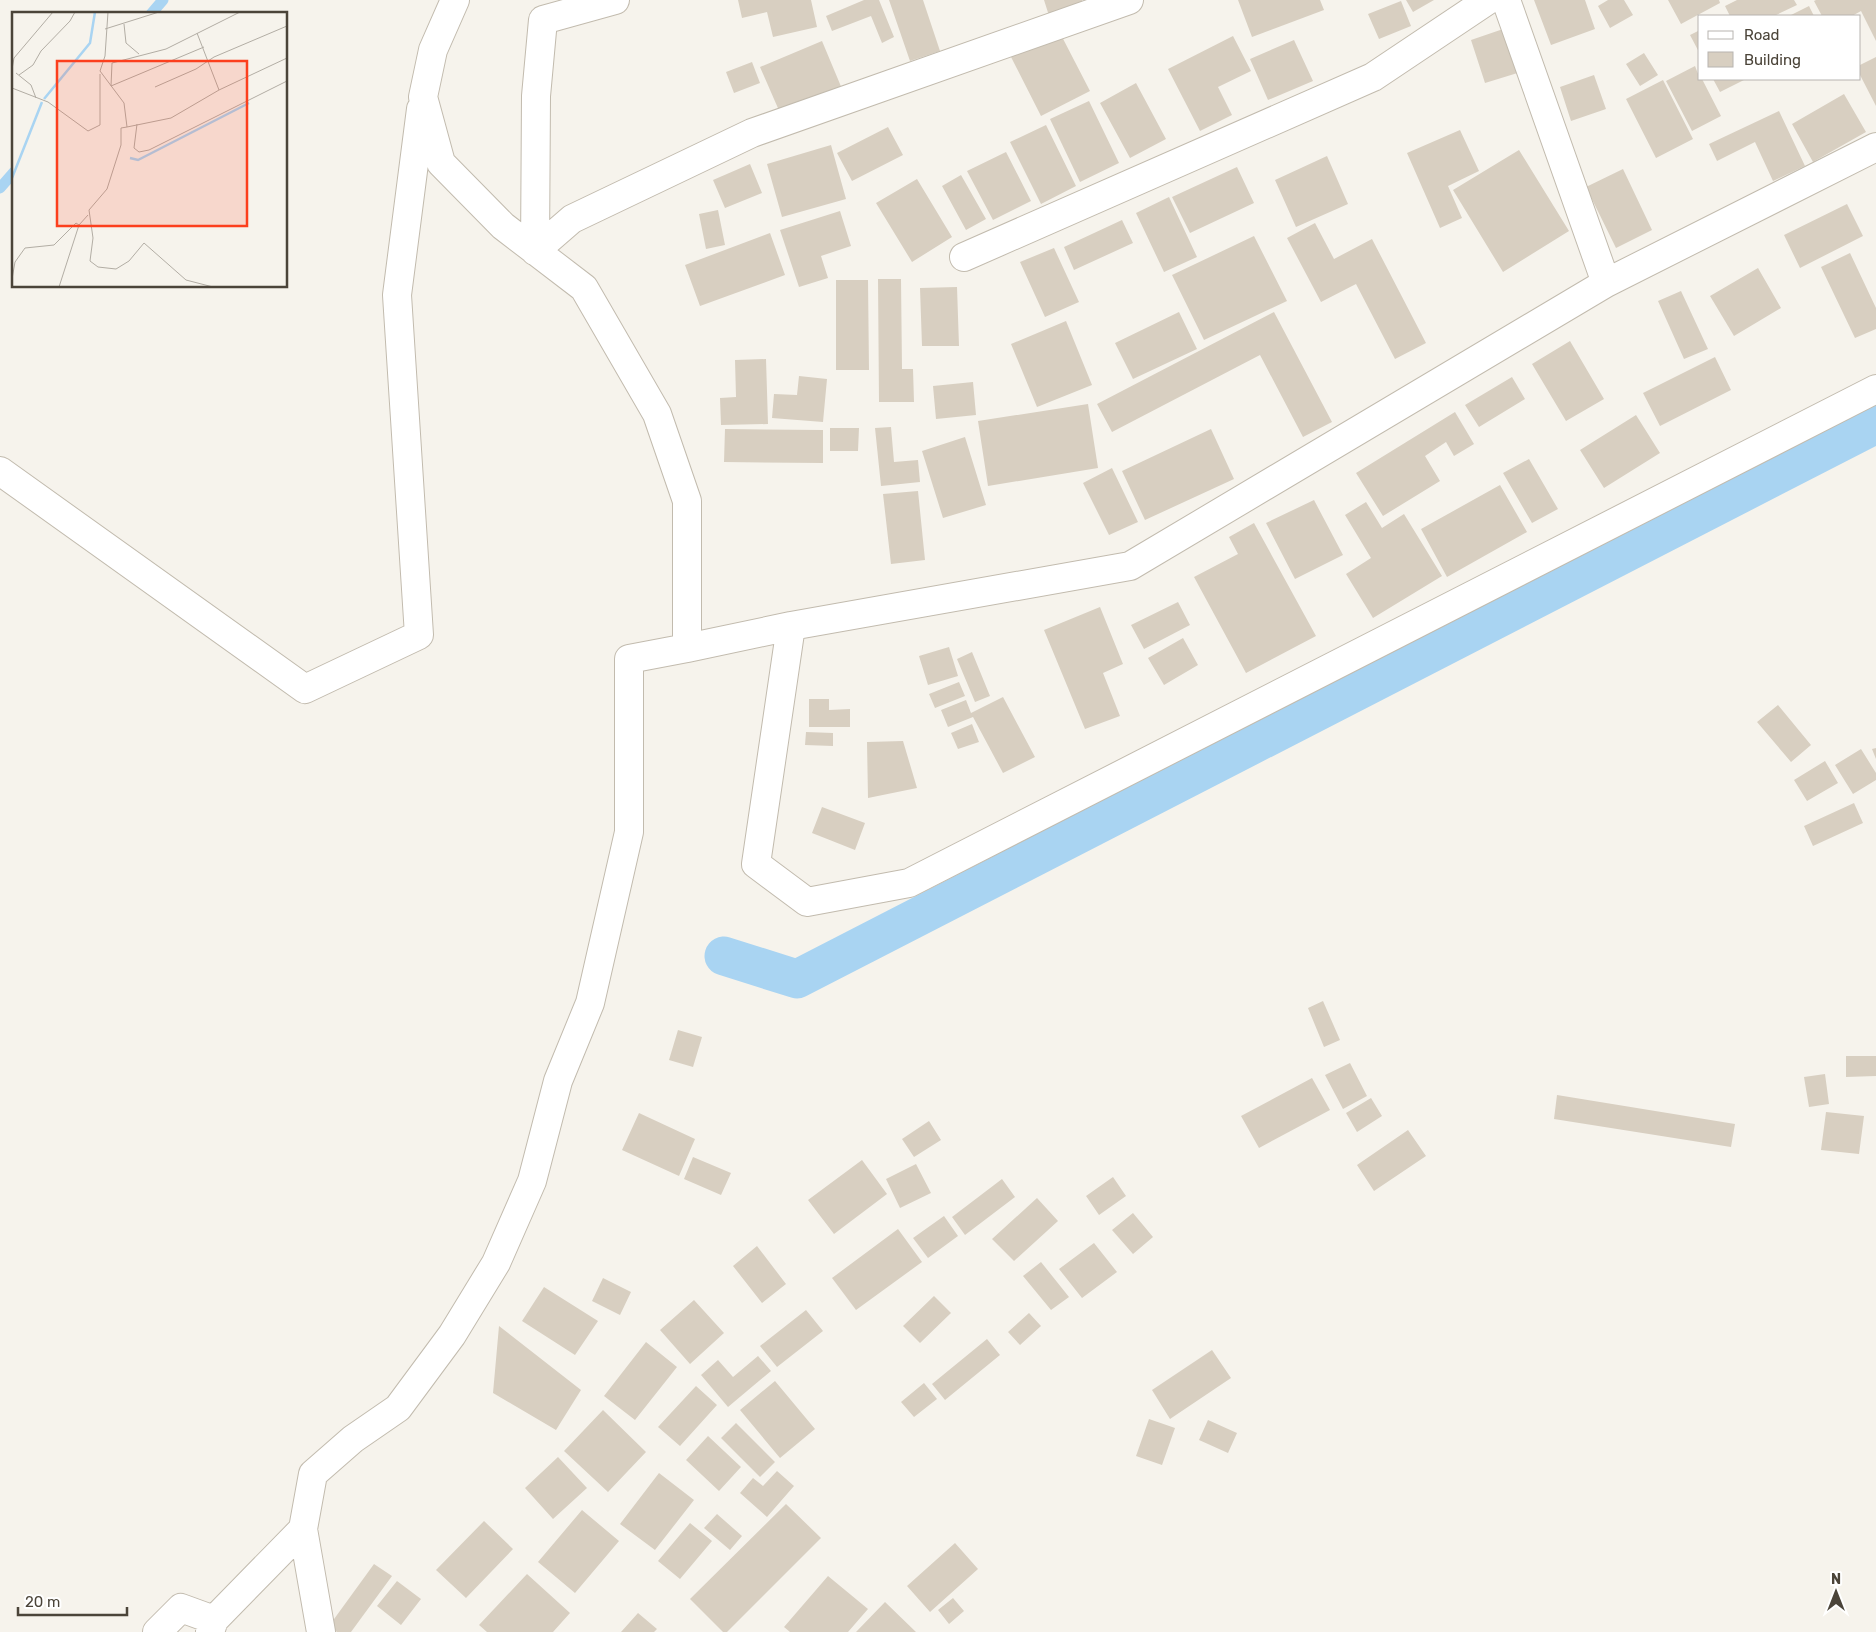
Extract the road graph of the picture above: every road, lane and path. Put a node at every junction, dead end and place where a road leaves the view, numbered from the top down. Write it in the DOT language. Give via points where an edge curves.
graph roads {
  1 [pos="455,0"];
  2 [pos="615,0"];
  3 [pos="1129,0"];
  4 [pos="1488,0"];
  5 [pos="1506,0"];
  6 [pos="423,97"];
  7 [pos="1876,147"];
  8 [pos="535,251"];
  9 [pos="964,257"];
  10 [pos="1606,283"];
  11 [pos="1876,389"];
  12 [pos="0,471"];
  13 [pos="792,626"];
  14 [pos="687,648"];
  15 [pos="304,1529"];
  16 [pos="212,1626"];
  17 [pos="157,1632"];
  18 [pos="321,1632"];
  1 -- 6 [label="street" via="433,50"];
  2 -- 8 [label="street" via="543,20 536,96"];
  3 -- 8 [label="street" via="752,133 572,219"];
  4 -- 9 [label="street" via="1373,77"];
  5 -- 10 [label="street"];
  6 -- 8 [label="street" via="441,163 503,226"];
  6 -- 12 [label="street" via="397,295 419,635 306,689"];
  7 -- 10 [label="street"];
  8 -- 14 [label="street" via="584,288 657,414 687,501"];
  10 -- 13 [label="street" via="1130,566"];
  11 -- 13 [label="street" via="909,883 807,902 756,864"];
  13 -- 14 [label="street"];
  14 -- 15 [label="street" via="629,659 629,832 590,1003 558,1081 532,1181 496,1263 425,1372 398,1408 352,1439 314,1474"];
  15 -- 16 [label="street"];
  15 -- 18 [label="street"];
  16 -- 17 [label="street" via="181,1608"];
}
